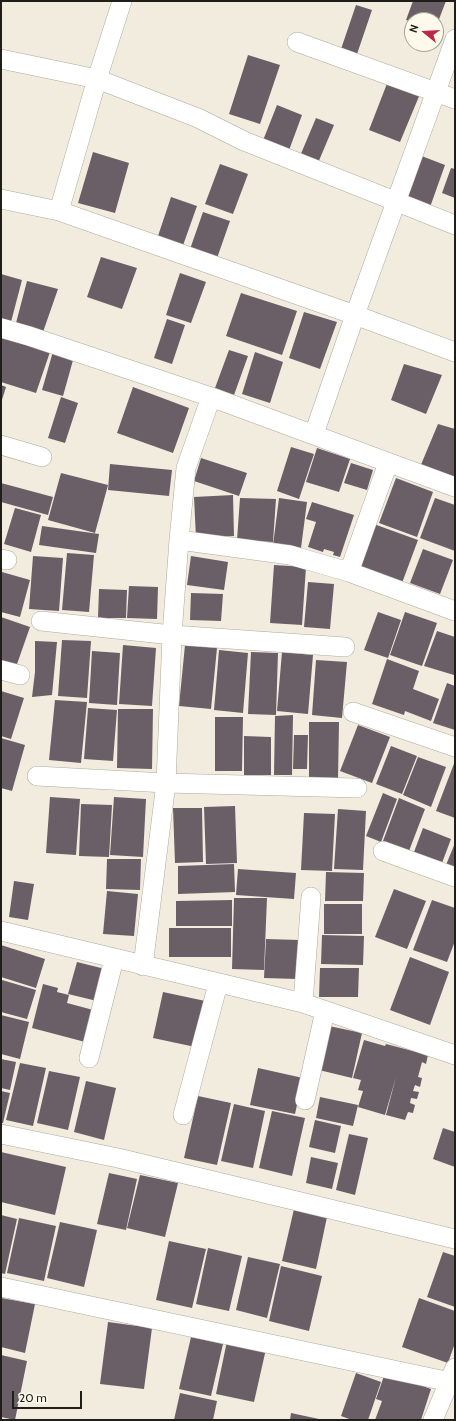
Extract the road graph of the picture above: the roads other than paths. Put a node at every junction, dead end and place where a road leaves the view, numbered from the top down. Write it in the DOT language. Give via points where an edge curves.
graph roads {
  1 [pos="122,1"];
  2 [pos="455,39"];
  3 [pos="297,42"];
  4 [pos="1,59"];
  5 [pos="97,79"];
  6 [pos="436,92"];
  7 [pos="455,99"];
  8 [pos="1,199"];
  9 [pos="396,201"];
  10 [pos="59,211"];
  11 [pos="455,225"];
  12 [pos="354,315"];
  13 [pos="1,328"];
  14 [pos="455,352"];
  15 [pos="211,397"];
  16 [pos="314,434"];
  17 [pos="1,445"];
  18 [pos="42,457"];
  19 [pos="388,463"];
  20 [pos="455,488"];
  21 [pos="179,540"];
  22 [pos="349,572"];
  23 [pos="455,611"];
  24 [pos="41,621"];
  25 [pos="172,635"];
  26 [pos="345,647"];
  27 [pos="1,670"];
  28 [pos="20,675"];
  29 [pos="353,712"];
  30 [pos="455,747"];
  31 [pos="37,776"];
  32 [pos="166,783"];
  33 [pos="357,788"];
  34 [pos="383,851"];
  35 [pos="455,877"];
  36 [pos="310,898"];
  37 [pos="1,931"];
  38 [pos="114,959"];
  39 [pos="143,966"];
  40 [pos="218,984"];
  41 [pos="303,1004"];
  42 [pos="325,1011"];
  43 [pos="455,1055"];
  44 [pos="89,1058"];
  45 [pos="305,1100"];
  46 [pos="183,1115"];
  47 [pos="1,1134"];
  48 [pos="455,1239"];
  49 [pos="1,1286"];
  50 [pos="453,1377"];
  51 [pos="433,1420"];
  1 -- 5 [label="street"];
  2 -- 6 [label="street"];
  3 -- 6 [label="street"];
  4 -- 5 [label="street"];
  5 -- 9 [label="street" via="198,118 244,141"];
  5 -- 10 [label="street"];
  6 -- 7 [label="street"];
  6 -- 9 [label="street"];
  8 -- 10 [label="street"];
  9 -- 11 [label="street"];
  9 -- 12 [label="street"];
  10 -- 12 [label="street"];
  12 -- 14 [label="street"];
  12 -- 16 [label="street"];
  13 -- 15 [label="street"];
  15 -- 16 [label="street"];
  15 -- 21 [label="street" via="186,468"];
  16 -- 19 [label="street"];
  17 -- 18 [label="street"];
  19 -- 20 [label="street"];
  19 -- 22 [label="street"];
  21 -- 22 [label="street" via="290,555"];
  21 -- 25 [label="street"];
  22 -- 23 [label="street"];
  24 -- 25 [label="street"];
  25 -- 26 [label="street"];
  25 -- 32 [label="street"];
  27 -- 28 [label="street"];
  29 -- 30 [label="street"];
  31 -- 32 [label="street"];
  32 -- 33 [label="street"];
  32 -- 39 [label="street"];
  34 -- 35 [label="street"];
  36 -- 41 [label="street"];
  37 -- 38 [label="street"];
  38 -- 39 [label="street"];
  38 -- 44 [label="street"];
  39 -- 40 [label="street"];
  40 -- 41 [label="street"];
  40 -- 46 [label="street"];
  41 -- 42 [label="street"];
  42 -- 43 [label="street"];
  42 -- 45 [label="street"];
  47 -- 48 [label="street" via="118,1158"];
  49 -- 50 [label="street"];
  50 -- 51 [label="street"];
}
